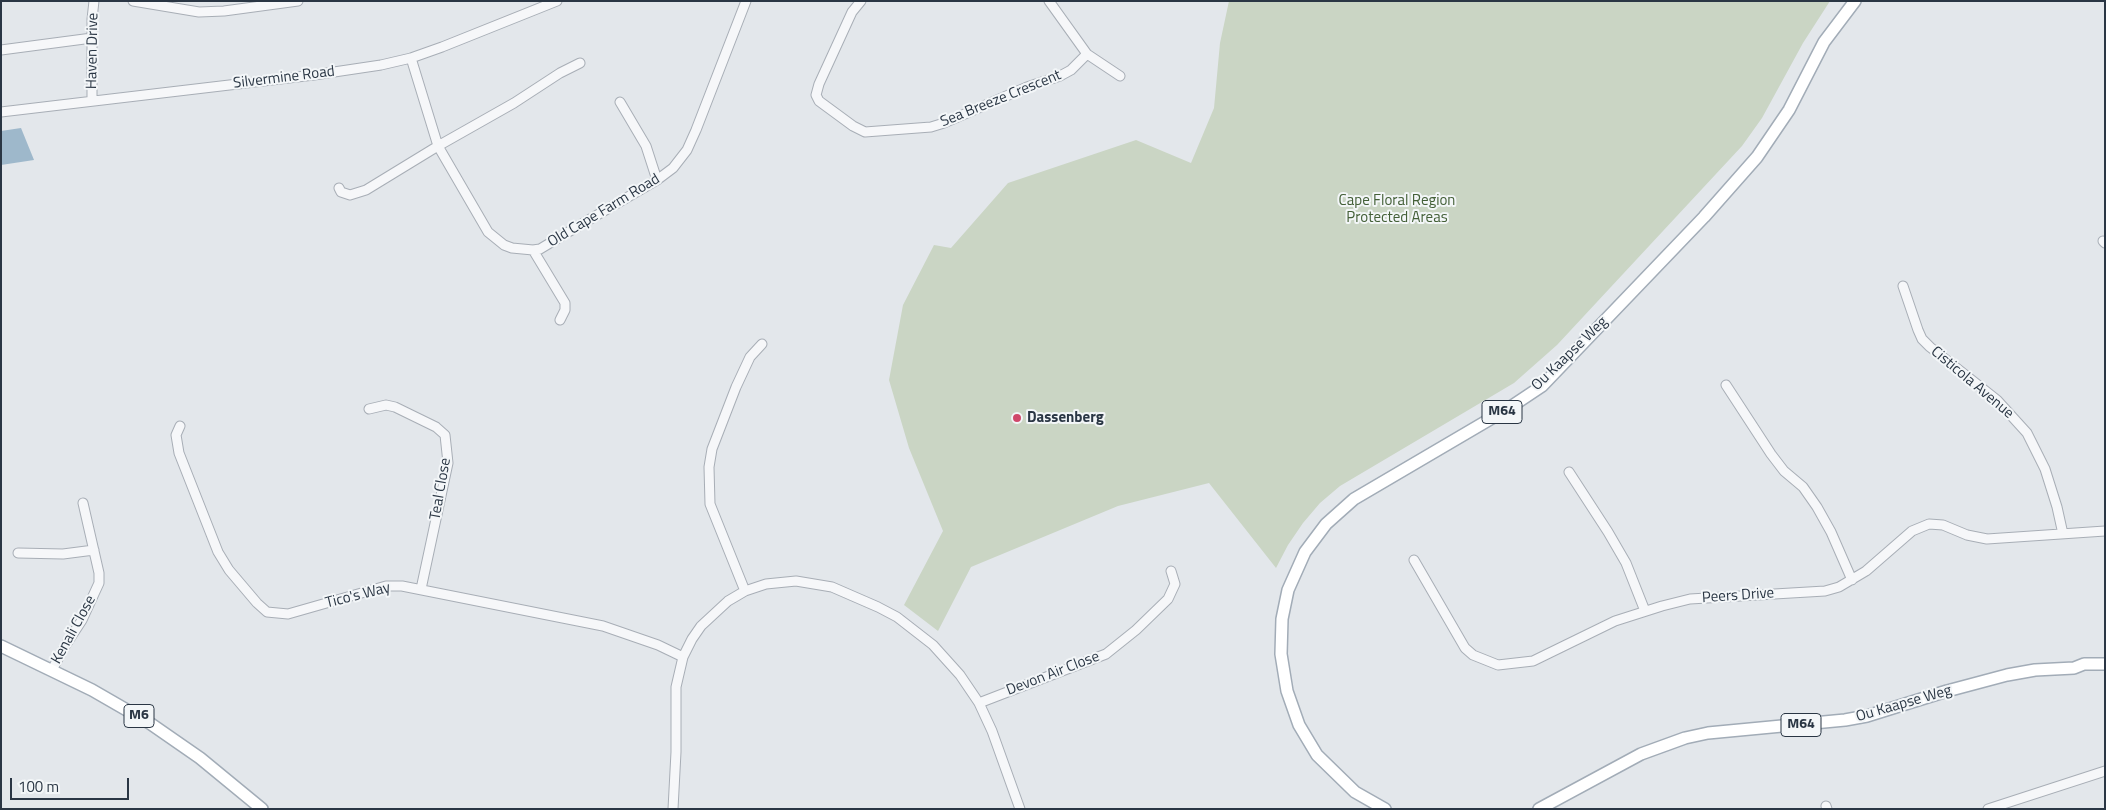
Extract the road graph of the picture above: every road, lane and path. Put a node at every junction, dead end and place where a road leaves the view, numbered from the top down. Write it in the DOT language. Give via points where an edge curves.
graph roads {
  1 [pos="94,1"];
  2 [pos="133,1"];
  3 [pos="298,1"];
  4 [pos="557,1"];
  5 [pos="746,1"];
  6 [pos="861,1"];
  7 [pos="1049,1"];
  8 [pos="1855,1"];
  9 [pos="92,38"];
  10 [pos="1,50"];
  11 [pos="1087,54"];
  12 [pos="411,58"];
  13 [pos="580,62"];
  14 [pos="1120,76"];
  15 [pos="92,101"];
  16 [pos="620,102"];
  17 [pos="1,112"];
  18 [pos="438,146"];
  19 [pos="657,180"];
  20 [pos="339,188"];
  21 [pos="533,250"];
  22 [pos="1903,286"];
  23 [pos="560,320"];
  24 [pos="762,344"];
  25 [pos="1726,386"];
  26 [pos="372,408"];
  27 [pos="180,426"];
  28 [pos="1569,472"];
  29 [pos="83,503"];
  30 [pos="2105,531"];
  31 [pos="2063,534"];
  32 [pos="94,550"];
  33 [pos="18,553"];
  34 [pos="1414,560"];
  35 [pos="1171,571"];
  36 [pos="1852,580"];
  37 [pos="421,589"];
  38 [pos="745,592"];
  39 [pos="1645,611"];
  40 [pos="1,646"];
  41 [pos="683,657"];
  42 [pos="2105,664"];
  43 [pos="2074,668"];
  44 [pos="52,670"];
  45 [pos="2105,672"];
  46 [pos="978,703"];
  47 [pos="2105,771"];
  48 [pos="262,809"];
  49 [pos="673,809"];
  50 [pos="1020,809"];
  51 [pos="1384,809"];
  52 [pos="1538,809"];
  53 [pos="1988,809"];
  1 -- 9 [label="street, Haven Drive"];
  2 -- 3 [label="street" via="199,12"];
  4 -- 12 [label="street, Silvermine Road"];
  5 -- 19 [label="street, Old Cape Farm Road" via="687,150 673,168"];
  6 -- 11 [label="street, Sea Breeze Crescent" via="852,12 816,95 819,101 865,132 931,127 944,123 1060,76"];
  7 -- 11 [label="street"];
  8 -- 51 [label="main road, Ou Kaapse Weg / M64" via="1824,42 1789,110 1757,157 1710,211 1559,369 1542,386 1509,408 1354,499 1326,524 1306,552 1288,590 1280,637 1282,673 1291,705 1309,742 1328,767 1355,792"];
  9 -- 10 [label="street"];
  9 -- 15 [label="street, Haven Drive"];
  11 -- 14 [label="street"];
  12 -- 15 [label="street, Silvermine Road" via="314,75"];
  12 -- 18 [label="street, Old Cape Farm Road"];
  13 -- 18 [label="street"];
  15 -- 17 [label="street, Silvermine Road"];
  16 -- 19 [label="street" via="646,146"];
  18 -- 20 [label="street" via="358,193 345,193"];
  18 -- 21 [label="street, Old Cape Farm Road" via="488,232 504,245"];
  19 -- 21 [label="street, Old Cape Farm Road"];
  21 -- 23 [label="street" via="565,303"];
  22 -- 31 [label="street, Cisticola Avenue" via="1922,339 1998,400 2027,433 2045,468"];
  24 -- 38 [label="street" via="750,357 736,387 708,467 710,504"];
  25 -- 36 [label="street" via="1771,454 1784,471 1803,487 1817,507"];
  26 -- 37 [label="street, Teal Close" via="394,407 436,427 445,435 448,463"];
  27 -- 37 [label="street, Tico's Way" via="176,435 179,453 218,552 229,570 267,612 288,614 386,586"];
  28 -- 39 [label="street" via="1626,563"];
  29 -- 32 [label="street, Kenali Close"];
  30 -- 31 [label="street, Peers Drive"];
  31 -- 36 [label="street, Peers Drive" via="1988,539 1929,524 1912,531"];
  32 -- 33 [label="street" via="62,554"];
  32 -- 44 [label="street, Kenali Close" via="99,578 97,589"];
  34 -- 39 [label="street, Peers Drive" via="1465,648 1473,655 1498,665 1533,661 1588,633"];
  35 -- 46 [label="street, Devon Air Close" via="1175,584 1168,598 1106,654"];
  36 -- 39 [label="street, Peers Drive" via="1825,591 1690,600"];
  37 -- 41 [label="street, Tico's Way" via="603,626"];
  38 -- 41 [label="street" via="728,601 701,626"];
  38 -- 46 [label="street" via="778,582 812,582 878,607 897,617 933,645 960,675"];
  40 -- 44 [label="main road, M6"];
  41 -- 49 [label="street" via="676,687"];
  42 -- 43 [label="main road, Ou Kaapse Weg / M64" via="2084,664"];
  43 -- 45 [label="main road, Ou Kaapse Weg / M64" via="2083,672"];
  43 -- 52 [label="main road, Ou Kaapse Weg / M64" via="2007,675 1852,719 1685,738 1641,754"];
  44 -- 48 [label="main road, M6" via="150,724 200,758"];
  46 -- 50 [label="street" via="992,731"];
  47 -- 53 [label="street"];
}
